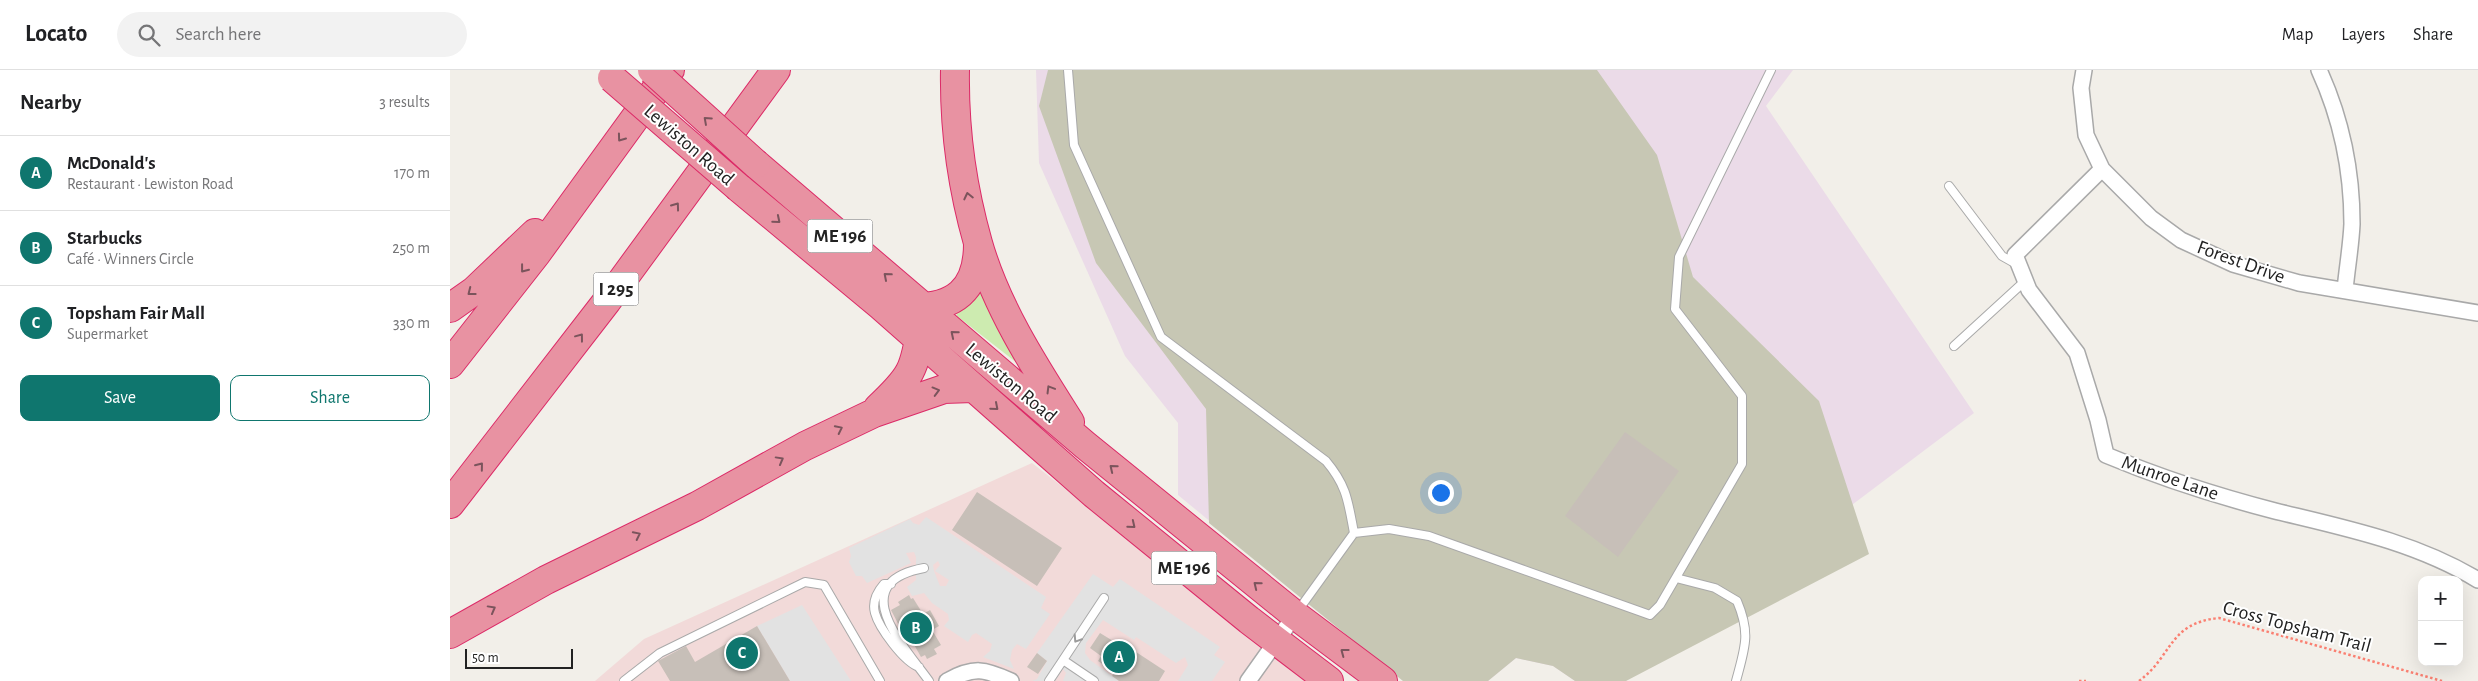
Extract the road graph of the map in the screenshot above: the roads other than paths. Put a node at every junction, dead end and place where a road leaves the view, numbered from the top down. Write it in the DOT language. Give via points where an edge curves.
graph roads {
  1 [pos="652,70"];
  2 [pos="670,70"];
  3 [pos="776,70"];
  4 [pos="955,70"];
  5 [pos="1068,70"];
  6 [pos="1771,70"];
  7 [pos="2084,70"];
  8 [pos="2319,70"];
  9 [pos="607,74"];
  10 [pos="2102,168"];
  11 [pos="595,174"];
  12 [pos="1949,186"];
  13 [pos="978,244"];
  14 [pos="2019,266"];
  15 [pos="2025,281"];
  16 [pos="2345,290"];
  17 [pos="881,306"];
  18 [pos="450,308"];
  19 [pos="924,308"];
  20 [pos="2478,313"];
  21 [pos="919,340"];
  22 [pos="1954,346"];
  23 [pos="450,364"];
  24 [pos="973,388"];
  25 [pos="874,413"];
  26 [pos="1085,445"];
  27 [pos="450,504"];
  28 [pos="1354,533"];
  29 [pos="924,568"];
  30 [pos="1676,578"];
  31 [pos="2478,580"];
  32 [pos="1104,598"];
  33 [pos="1294,615"];
  34 [pos="450,634"];
  35 [pos="1276,640"];
  36 [pos="1063,660"];
  37 [pos="624,681"];
  38 [pos="880,681"];
  39 [pos="929,681"];
  40 [pos="948,681"];
  41 [pos="1011,681"];
  42 [pos="1048,681"];
  43 [pos="1094,681"];
  44 [pos="1248,681"];
  45 [pos="1329,681"];
  46 [pos="1383,681"];
  47 [pos="1736,681"];
  19 -- 1 [label="highway, Lewiston Road / ME 196, one-way, bridge"];
  2 -- 11 [label="highway, one-way"];
  27 -- 3 [label="highway, I 295, one-way" via="607,301"];
  13 -- 4 [label="highway, one-way" via="958,146"];
  5 -- 28 [label="lane" via="1074,145 1161,337 1326,461 1341,478"];
  6 -- 30 [label="lane" via="1679,257 1675,308 1742,396 1742,464"];
  7 -- 10 [label="street, Forest Drive" via="2081,88 2086,135"];
  8 -- 16 [label="street" via="2333,101 2347,159 2352,224"];
  9 -- 17 [label="highway, Lewiston Road / ME 196, one-way, bridge"];
  10 -- 14 [label="street" via="2015,255"];
  10 -- 16 [label="street, Forest Drive" via="2151,218 2181,240 2266,274"];
  11 -- 18 [label="highway, one-way" via="474,291"];
  11 -- 23 [label="highway, one-way"];
  12 -- 14 [label="lane" via="2002,256"];
  13 -- 19 [label="highway" via="976,272 966,287 946,304"];
  26 -- 13 [label="highway, one-way" via="1022,343"];
  14 -- 15 [label="street, Munroe Lane"];
  15 -- 22 [label="lane"];
  15 -- 31 [label="street, Munroe Lane" via="2077,353 2106,456 2213,494 2346,527 2415,550"];
  16 -- 20 [label="street, Forest Drive"];
  17 -- 19 [label="highway"];
  17 -- 21 [label="highway, Lewiston Road / ME 196"];
  19 -- 21 [label="highway"];
  26 -- 19 [label="highway, Lewiston Road / ME 196, one-way"];
  21 -- 24 [label="highway, Lewiston Road / ME 196"];
  21 -- 25 [label="highway" via="914,367 907,379"];
  25 -- 24 [label="highway, one-way" via="944,389"];
  24 -- 35 [label="highway, Lewiston Road / ME 196, one-way" via="1094,494"];
  34 -- 25 [label="highway, one-way" via="546,580 697,506 805,446"];
  33 -- 26 [label="highway, Lewiston Road / ME 196, one-way"];
  28 -- 30 [label="lane" via="1389,529 1429,536 1650,615"];
  28 -- 33 [label="lane"];
  29 -- 39 [label="lane" via="907,571 891,584 883,596 884,612"];
  30 -- 47 [label="lane" via="1715,588 1737,600 1747,628"];
  32 -- 36 [label="lane, one-way"];
  33 -- 35 [label="street"];
  46 -- 33 [label="highway, Lewiston Road / ME 196, one-way"];
  35 -- 44 [label="street"];
  35 -- 45 [label="highway, Lewiston Road / ME 196"];
  36 -- 42 [label="lane"];
  36 -- 43 [label="lane"];
  37 -- 38 [label="lane" via="660,653 805,582 824,585"];
  40 -- 41 [label="street" via="958,675 987,670"];
}
